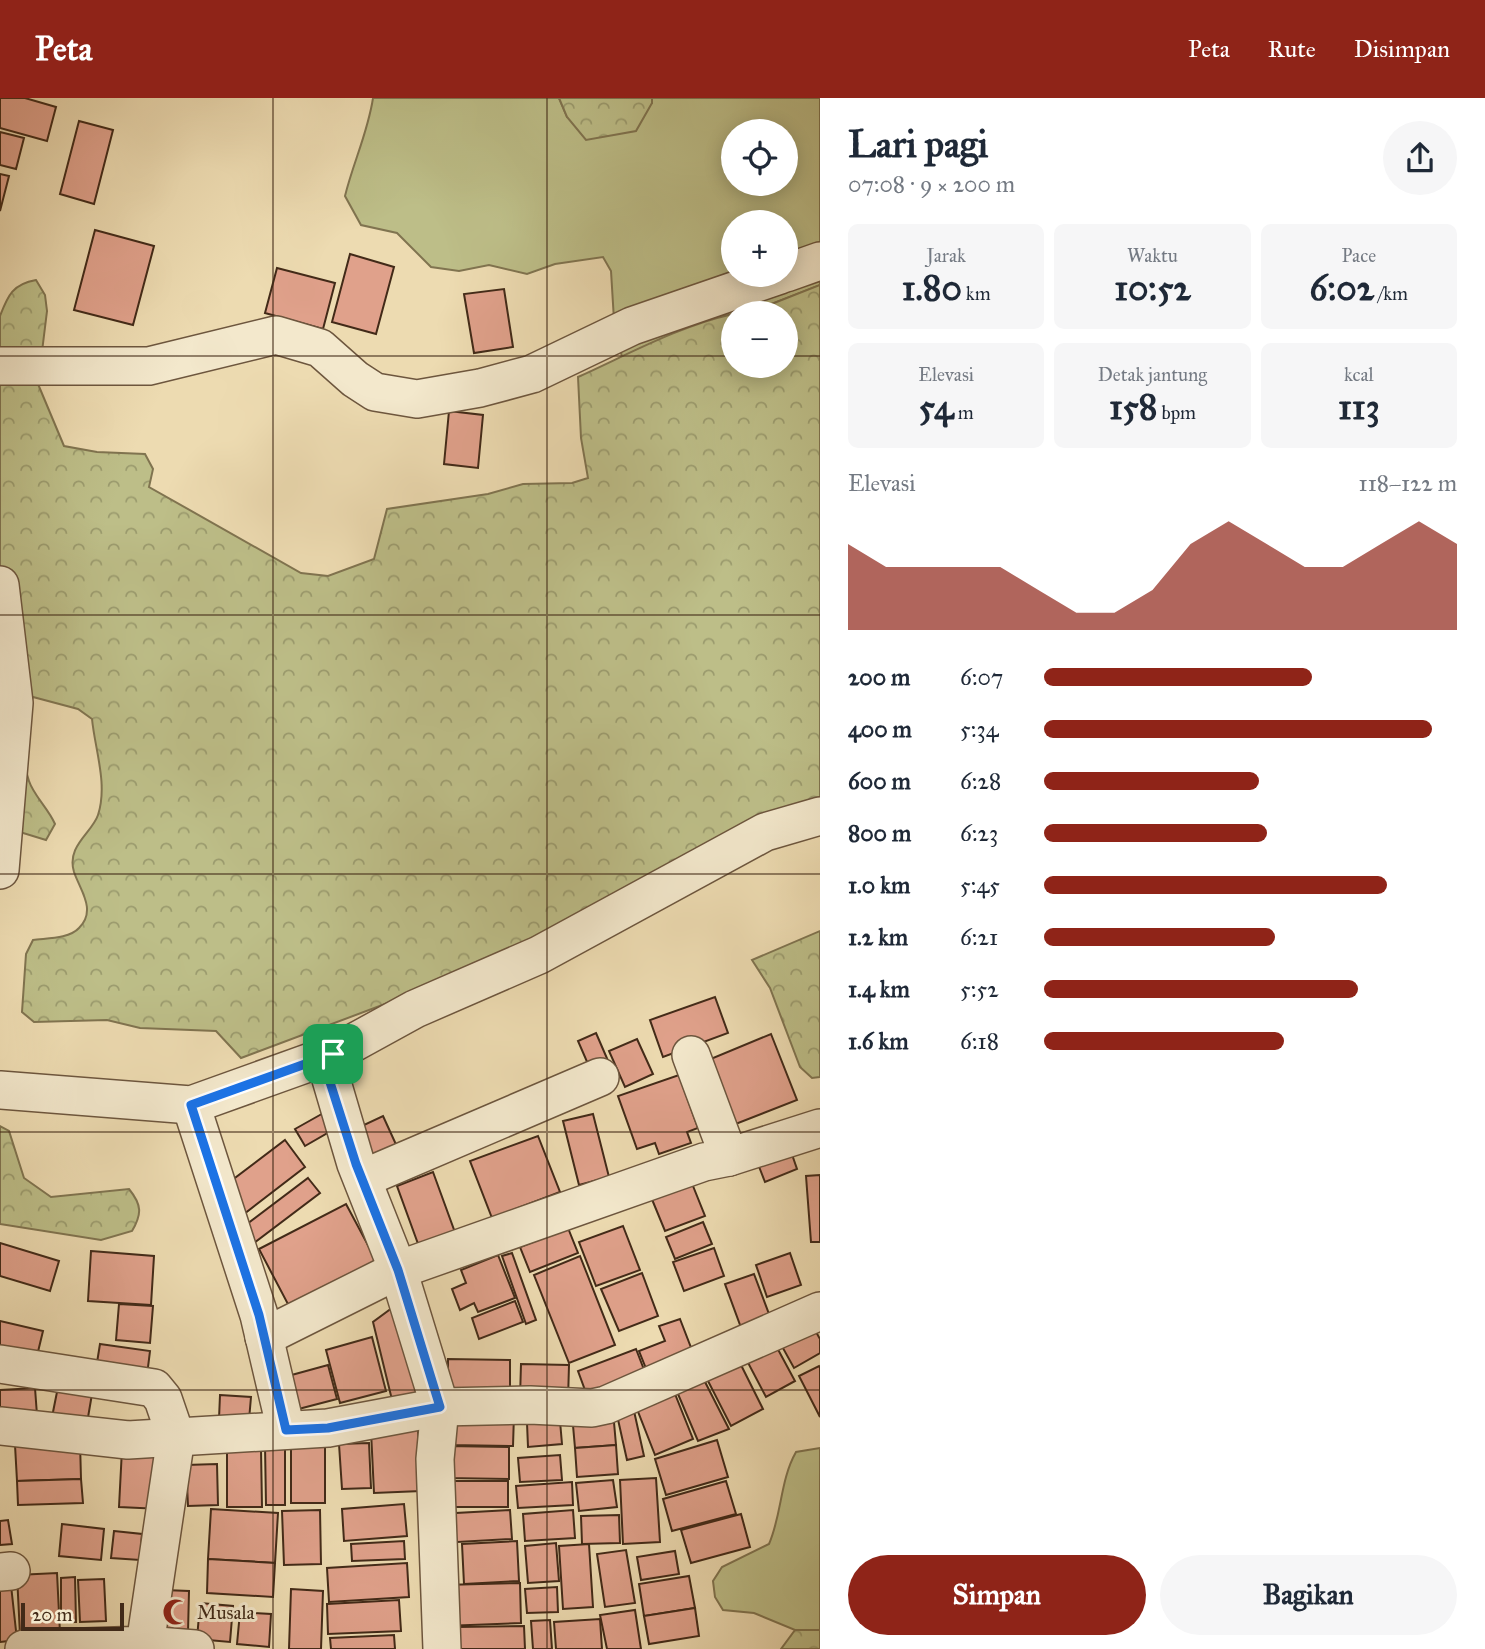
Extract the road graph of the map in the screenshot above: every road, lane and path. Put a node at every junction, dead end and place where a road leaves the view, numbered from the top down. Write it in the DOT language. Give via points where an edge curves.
graph roads {
  1 [pos="820,261"];
  2 [pos="798,269"];
  3 [pos="745,287"];
  4 [pos="0,366"];
  5 [pos="0,585"];
  6 [pos="7,702"];
  7 [pos="820,816"];
  8 [pos="1,858"];
  9 [pos="333,1054"];
  10 [pos="691,1055"];
  11 [pos="600,1077"];
  12 [pos="0,1090"];
  13 [pos="191,1105"];
  14 [pos="820,1128"];
  15 [pos="729,1157"];
  16 [pos="364,1178"];
  17 [pos="398,1270"];
  18 [pos="820,1311"];
  19 [pos="264,1337"];
  20 [pos="0,1364"];
  21 [pos="440,1407"];
  22 [pos="0,1426"];
  23 [pos="286,1430"];
  24 [pos="176,1437"];
  25 [pos="145,1645"];
  26 [pos="24,1649"];
  27 [pos="195,1649"];
  28 [pos="442,1649"];
  1 -- 2 [label="street"];
  3 -- 4 [label="street" via="632,326 532,374 417,399 375,392 320,348 276,334 149,366"];
  5 -- 6 [label="street"];
  6 -- 8 [label="street"];
  7 -- 9 [label="street" via="765,832 538,955 415,1009"];
  9 -- 13 [label="street"];
  9 -- 16 [label="street" via="326,1062 328,1076"];
  10 -- 15 [label="street"];
  11 -- 16 [label="street"];
  12 -- 13 [label="street"];
  13 -- 19 [label="street"];
  14 -- 15 [label="street"];
  15 -- 17 [label="street"];
  16 -- 17 [label="street"];
  17 -- 19 [label="street"];
  17 -- 21 [label="street"];
  18 -- 21 [label="street" via="606,1405"];
  19 -- 23 [label="street"];
  20 -- 24 [label="street" via="154,1388 163,1399"];
  21 -- 23 [label="street" via="328,1428"];
  21 -- 28 [label="street" via="435,1459"];
  22 -- 24 [label="street" via="128,1440"];
  23 -- 24 [label="street"];
  24 -- 25 [label="street"];
  25 -- 26 [label="street"];
  25 -- 27 [label="street"];
}
